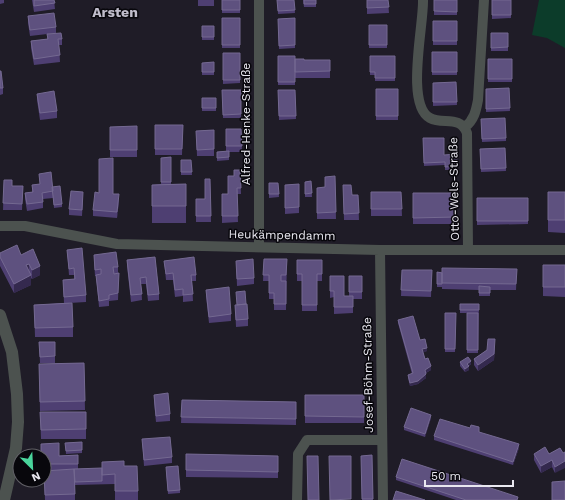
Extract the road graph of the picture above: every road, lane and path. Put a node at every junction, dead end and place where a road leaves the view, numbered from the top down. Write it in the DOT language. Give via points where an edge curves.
graph roads {
  1 [pos="259,0"];
  2 [pos="424,0"];
  3 [pos="484,0"];
  4 [pos="464,127"];
  5 [pos="0,226"];
  6 [pos="259,247"];
  7 [pos="380,250"];
  8 [pos="468,250"];
  9 [pos="565,250"];
  10 [pos="0,316"];
  11 [pos="382,440"];
  12 [pos="4,500"];
  13 [pos="297,500"];
  14 [pos="383,500"];
  1 -- 6 [label="street, Alfred-Henke-Straße"];
  2 -- 4 [label="street, Otto-Wels-Straße" via="418,43 418,97 421,110 430,118 452,120"];
  3 -- 4 [label="street, Otto-Wels-Straße" via="478,100 475,115"];
  4 -- 8 [label="street, Otto-Wels-Straße" via="467,133"];
  5 -- 6 [label="street, Heukämpendamm" via="25,226 117,244"];
  6 -- 7 [label="street, Heukämpendamm"];
  7 -- 8 [label="street, Heukämpendamm"];
  7 -- 11 [label="street, Josef-Böhm-Straße"];
  8 -- 9 [label="street, Heukämpendamm"];
  10 -- 12 [label="street" via="12,352 18,422 16,448"];
  11 -- 13 [label="street" via="307,440 298,454"];
  11 -- 14 [label="street, Josef-Böhm-Straße"];
}
